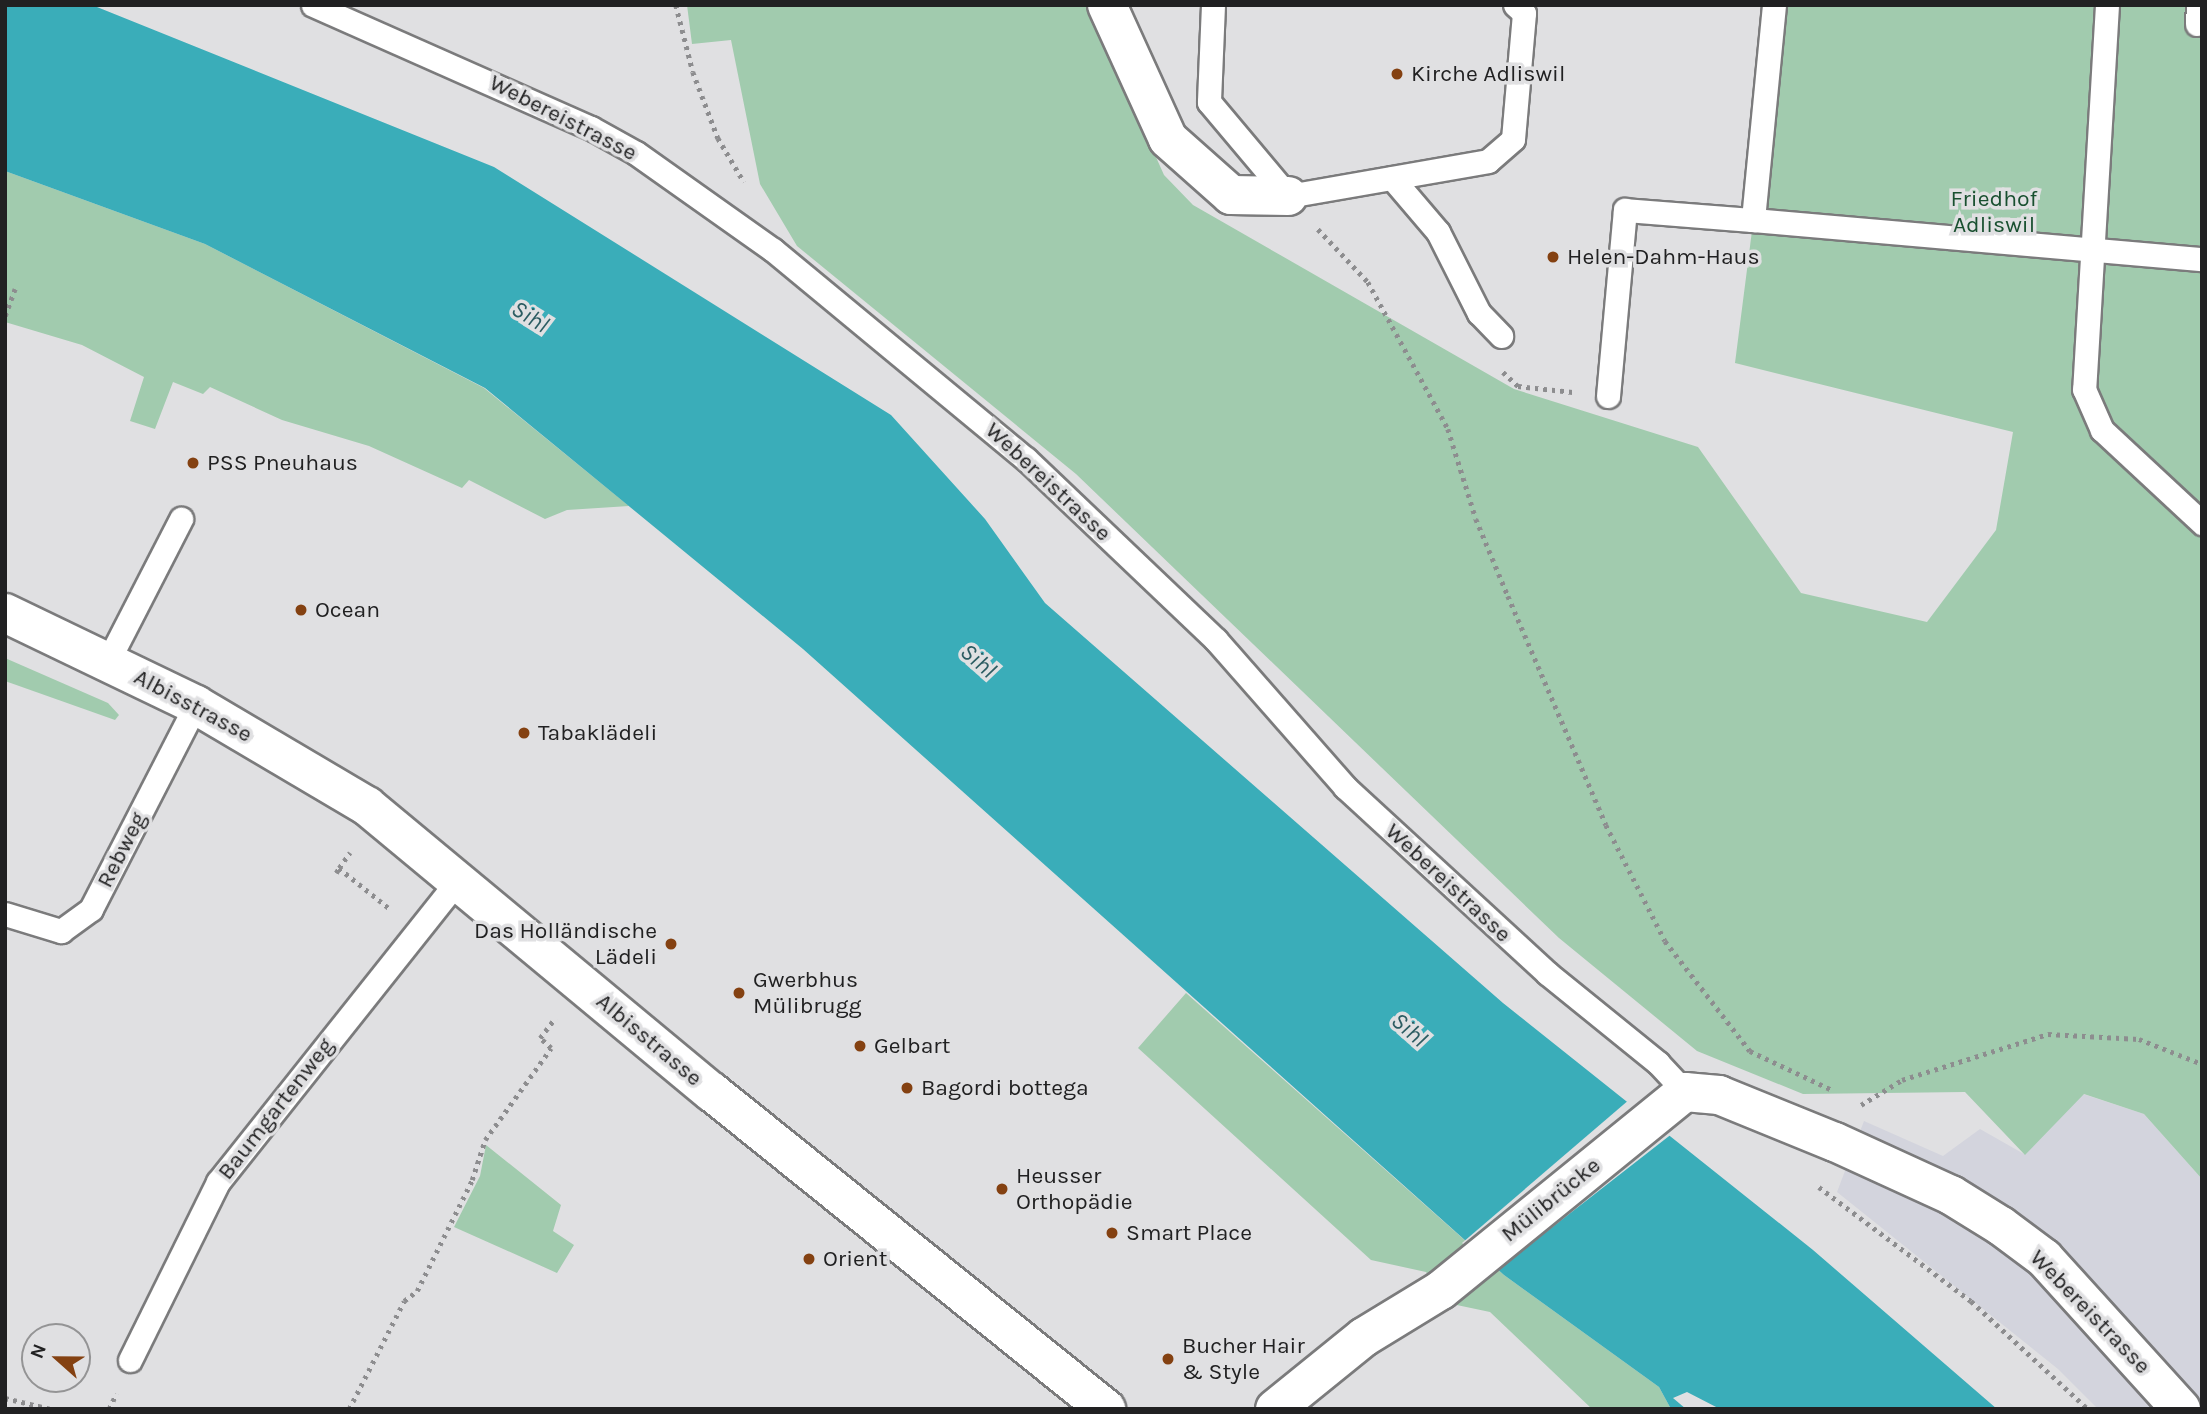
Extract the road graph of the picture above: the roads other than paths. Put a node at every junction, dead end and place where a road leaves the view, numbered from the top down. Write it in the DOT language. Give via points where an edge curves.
graph roads {
  1 [pos="313,5"];
  2 [pos="1107,5"];
  3 [pos="1213,5"];
  4 [pos="1515,5"];
  5 [pos="1774,5"];
  6 [pos="2107,5"];
  7 [pos="1392,178"];
  8 [pos="1288,196"];
  9 [pos="1753,220"];
  10 [pos="2089,249"];
  11 [pos="2202,258"];
  12 [pos="1501,336"];
  13 [pos="1608,396"];
  14 [pos="181,519"];
  15 [pos="2202,523"];
  16 [pos="11,619"];
  17 [pos="108,661"];
  18 [pos="196,705"];
  19 [pos="458,880"];
  20 [pos="5,914"];
  21 [pos="1674,1101"];
  22 [pos="130,1360"];
  23 [pos="1106,1409"];
  24 [pos="1275,1409"];
  25 [pos="2181,1409"];
  1 -- 21 [label="lane, Webereistrasse" via="592,128 636,153 772,250 1026,459 1216,640 1345,787 1546,973 1658,1063"];
  2 -- 8 [label="street" via="1168,139 1231,195"];
  3 -- 8 [label="lane" via="1209,102"];
  4 -- 7 [label="lane" via="1524,13 1513,139 1488,161"];
  5 -- 9 [label="lane"];
  6 -- 10 [label="lane"];
  7 -- 8 [label="lane"];
  7 -- 12 [label="lane" via="1438,232 1479,313"];
  9 -- 10 [label="lane"];
  9 -- 13 [label="lane" via="1625,210"];
  10 -- 11 [label="lane"];
  10 -- 15 [label="lane" via="2084,389 2102,430"];
  14 -- 17 [label="lane"];
  16 -- 17 [label="street, Albisstrasse"];
  17 -- 18 [label="street, Albisstrasse"];
  18 -- 19 [label="street, Albisstrasse" via="366,806"];
  18 -- 20 [label="lane, Rebweg" via="91,909 61,931"];
  19 -- 22 [label="lane, Baumgartenweg" via="218,1182"];
  19 -- 23 [label="street, Albisstrasse" via="712,1092"];
  21 -- 24 [label="street, Mülibrücke" via="1441,1290 1364,1337"];
  21 -- 25 [label="street, Webereistrasse" via="1719,1095 1951,1195 2044,1258"];
}
